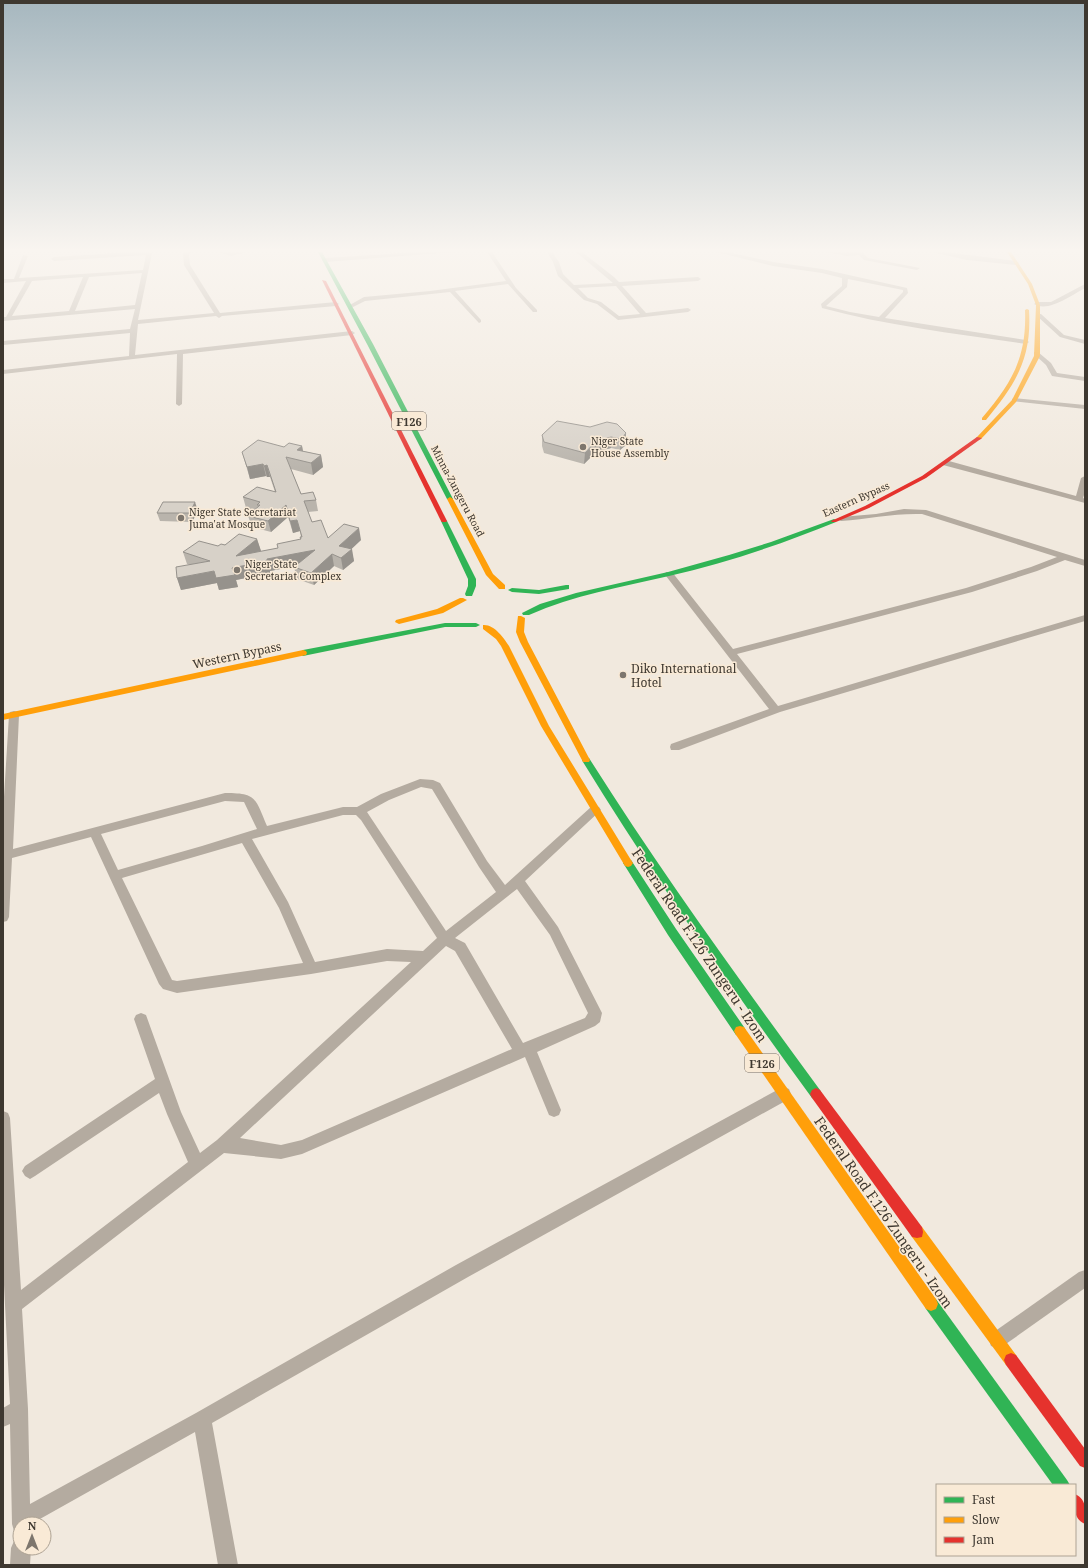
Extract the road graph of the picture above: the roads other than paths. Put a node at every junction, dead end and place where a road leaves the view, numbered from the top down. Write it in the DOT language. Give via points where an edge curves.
graph roads {
  1 [pos="134,325"];
  2 [pos="348,325"];
  3 [pos="361,325"];
  4 [pos="917,325"];
  5 [pos="1028,325"];
  6 [pos="1039,325"];
  7 [pos="1050,325"];
  8 [pos="133,331"];
  9 [pos="352,333"];
  10 [pos="1026,342"];
  11 [pos="1085,342"];
  12 [pos="3,343"];
  13 [pos="180,353"];
  14 [pos="1036,353"];
  15 [pos="132,358"];
  16 [pos="3,372"];
  17 [pos="1085,379"];
  18 [pos="388,381"];
  19 [pos="376,382"];
  20 [pos="1014,400"];
  21 [pos="179,404"];
  22 [pos="1085,407"];
  23 [pos="979,424"];
  24 [pos="964,438"];
  25 [pos="946,463"];
  26 [pos="926,464"];
  27 [pos="1085,478"];
  28 [pos="890,484"];
  29 [pos="878,491"];
  30 [pos="1082,500"];
  31 [pos="841,519"];
  32 [pos="775,533"];
  33 [pos="753,540"];
  34 [pos="1064,556"];
  35 [pos="1085,563"];
  36 [pos="669,574"];
  37 [pos="572,586"];
  38 [pos="490,587"];
  39 [pos="502,587"];
  40 [pos="479,589"];
  41 [pos="512,590"];
  42 [pos="466,597"];
  43 [pos="524,616"];
  44 [pos="1085,618"];
  45 [pos="387,624"];
  46 [pos="510,625"];
  47 [pos="481,626"];
  48 [pos="501,627"];
  49 [pos="731,653"];
  50 [pos="776,710"];
  51 [pos="8,716"];
  52 [pos="675,748"];
  53 [pos="595,810"];
  54 [pos="359,811"];
  55 [pos="94,831"];
  56 [pos="264,831"];
  57 [pos="245,837"];
  58 [pos="5,861"];
  59 [pos="114,876"];
  60 [pos="518,881"];
  61 [pos="504,893"];
  62 [pos="3,917"];
  63 [pos="682,927"];
  64 [pos="445,938"];
  65 [pos="426,957"];
  66 [pos="311,968"];
  67 [pos="141,1019"];
  68 [pos="524,1050"];
  69 [pos="163,1082"];
  70 [pos="784,1094"];
  71 [pos="554,1110"];
  72 [pos="3,1118"];
  73 [pos="222,1145"];
  74 [pos="197,1164"];
  75 [pos="30,1171"];
  76 [pos="1085,1278"];
  77 [pos="14,1305"];
  78 [pos="997,1340"];
  79 [pos="18,1409"];
  80 [pos="3,1418"];
  81 [pos="202,1419"];
  82 [pos="1085,1461"];
  83 [pos="1061,1484"];
  84 [pos="1076,1503"];
  85 [pos="21,1516"];
  86 [pos="32,1516"];
  87 [pos="1085,1516"];
  88 [pos="228,1565"];
  1 -- 8 [label="street"];
  2 -- 9 [label="main road, F126"];
  3 -- 18 [label="main road, Minna-Zungeru Road / F126"];
  4 -- 10 [label="street"];
  5 -- 10 [label="main road"];
  6 -- 14 [label="main road, Eastern Bypass"];
  7 -- 11 [label="street" via="1062,336"];
  8 -- 12 [label="street"];
  8 -- 15 [label="street"];
  9 -- 13 [label="street"];
  9 -- 19 [label="main road, F126"];
  10 -- 23 [label="main road" via="1021,366 997,405"];
  13 -- 15 [label="street"];
  13 -- 21 [label="street"];
  14 -- 17 [label="street" via="1049,364 1054,374"];
  14 -- 20 [label="main road, Eastern Bypass" via="1027,381"];
  15 -- 16 [label="street"];
  18 -- 19 [label="main road"];
  18 -- 39 [label="main road, Minna-Zungeru Road / F126" via="490,575"];
  19 -- 42 [label="main road, F126" via="472,578 472,586"];
  20 -- 22 [label="street"];
  20 -- 25 [label="main road, Eastern Bypass" via="1009,409 986,432"];
  24 -- 26 [label="main road"];
  25 -- 30 [label="street"];
  25 -- 31 [label="main road, Eastern Bypass" via="896,494"];
  27 -- 30 [label="street"];
  28 -- 29 [label="main road, Eastern Bypass"];
  31 -- 34 [label="street" via="904,511 923,512"];
  31 -- 36 [label="main road, Eastern Bypass" via="777,543"];
  32 -- 33 [label="main road"];
  34 -- 35 [label="street"];
  34 -- 49 [label="street" via="1034,569 969,590"];
  36 -- 43 [label="main road, Eastern Bypass" via="555,600"];
  36 -- 49 [label="street"];
  37 -- 41 [label="main road" via="539,592"];
  38 -- 39 [label="main road, Federal Road F.126 Zungeru - Izom / F126"];
  39 -- 41 [label="main road, Federal Road F.126 Zungeru - Izom / F126"];
  40 -- 42 [label="main road"];
  41 -- 43 [label="main road, Federal Road F.126 Zungeru - Izom / F126" via="526,600 528,606"];
  42 -- 45 [label="main road" via="436,614"];
  42 -- 47 [label="main road, Federal Road F.126 Zungeru - Izom / F126" via="460,607 462,614 467,621"];
  43 -- 46 [label="main road"];
  43 -- 63 [label="main road, Federal Road F.126 Zungeru - Izom / F126" via="520,632 524,642 578,746 654,868"];
  44 -- 50 [label="street"];
  47 -- 48 [label="main road"];
  47 -- 51 [label="main road, Western Bypass" via="445,625 385,636"];
  47 -- 53 [label="main road, Federal Road F.126 Zungeru - Izom / F126" via="499,637 505,646 545,726"];
  49 -- 50 [label="street"];
  50 -- 52 [label="street"];
  51 -- 58 [label="street"];
  53 -- 60 [label="street"];
  53 -- 63 [label="main road, Federal Road F.126 Zungeru - Izom / F126"];
  54 -- 56 [label="street" via="343,811"];
  54 -- 61 [label="street" via="420,783 436,786 482,864"];
  54 -- 64 [label="street"];
  55 -- 56 [label="street" via="235,796 251,802"];
  55 -- 58 [label="street"];
  55 -- 59 [label="street"];
  56 -- 57 [label="street"];
  57 -- 59 [label="street"];
  57 -- 66 [label="street" via="284,906"];
  58 -- 62 [label="street"];
  59 -- 66 [label="street" via="168,985 177,987"];
  60 -- 61 [label="street"];
  60 -- 68 [label="street" via="554,931 595,1013 595,1018 590,1022"];
  61 -- 64 [label="street"];
  63 -- 70 [label="main road, Federal Road F.126 Zungeru - Izom / F126"];
  63 -- 78 [label="main road, Federal Road F.126 Zungeru - Izom / F126" via="827,1111"];
  64 -- 65 [label="street"];
  64 -- 68 [label="street" via="460,947"];
  65 -- 66 [label="street" via="387,955"];
  65 -- 73 [label="street"];
  67 -- 69 [label="street"];
  68 -- 71 [label="street"];
  68 -- 73 [label="street" via="302,1147 282,1152"];
  69 -- 74 [label="street" via="174,1114"];
  69 -- 75 [label="street"];
  70 -- 81 [label="street" via="462,1271"];
  70 -- 83 [label="main road, Federal Road F.126 Zungeru - Izom / F126" via="901,1263"];
  72 -- 77 [label="street"];
  73 -- 74 [label="street"];
  74 -- 77 [label="street"];
  76 -- 78 [label="street"];
  77 -- 79 [label="street"];
  78 -- 82 [label="main road, Federal Road F.126 Zungeru - Izom / F126"];
  79 -- 80 [label="street"];
  79 -- 85 [label="street"];
  81 -- 86 [label="street"];
  81 -- 88 [label="street"];
  84 -- 87 [label="main road"];
}
